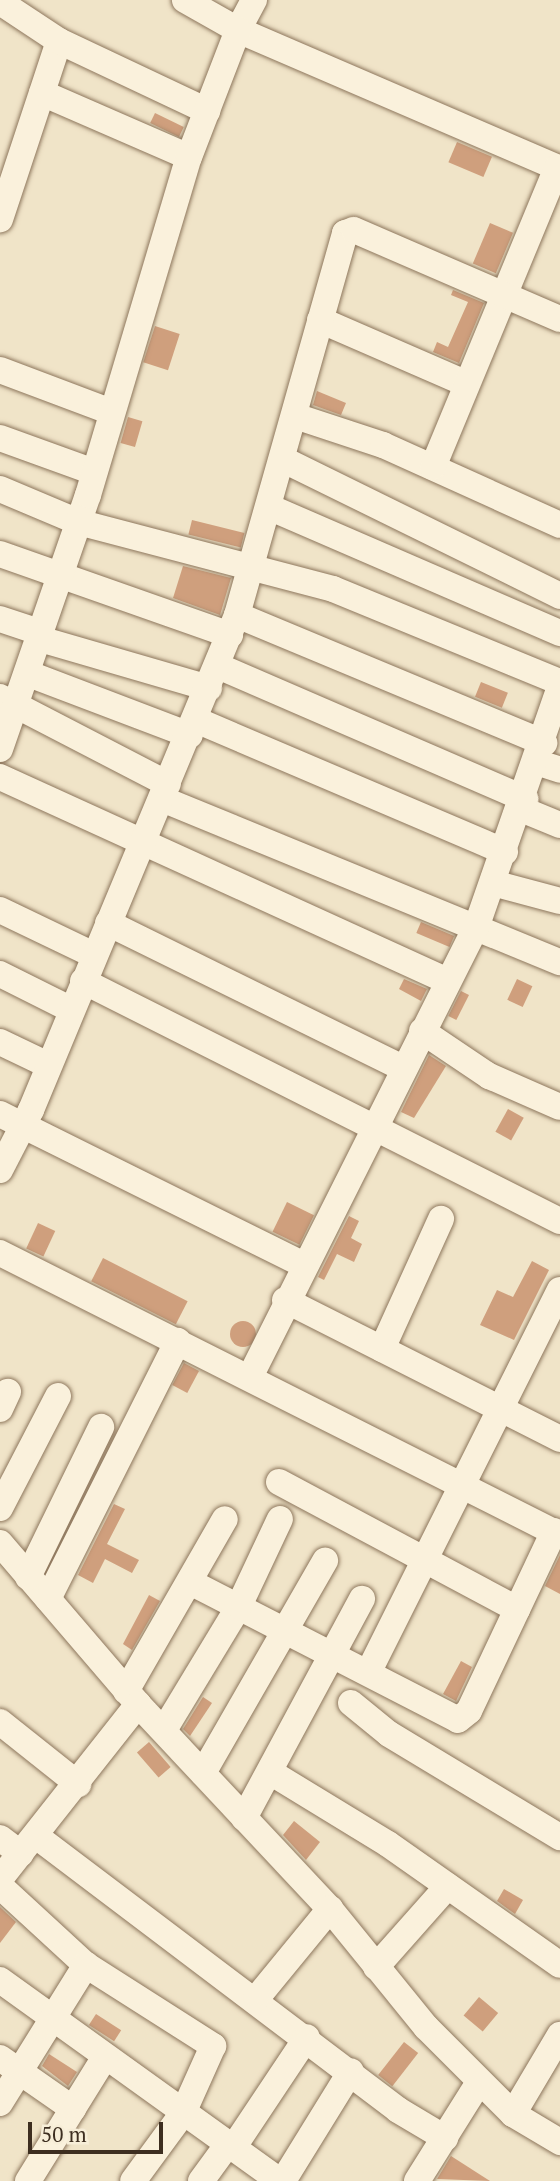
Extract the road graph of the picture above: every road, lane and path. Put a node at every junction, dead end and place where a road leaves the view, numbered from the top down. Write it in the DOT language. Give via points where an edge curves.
graph roads {
  1 [pos="185,0"];
  2 [pos="254,0"];
  3 [pos="0,2"];
  4 [pos="238,30"];
  5 [pos="59,41"];
  6 [pos="42,93"];
  7 [pos="207,111"];
  8 [pos="189,157"];
  9 [pos="558,168"];
  10 [pos="0,219"];
  11 [pos="504,295"];
  12 [pos="560,319"];
  13 [pos="320,320"];
  14 [pos="0,370"];
  15 [pos="465,383"];
  16 [pos="109,411"];
  17 [pos="295,416"];
  18 [pos="0,438"];
  19 [pos="284,460"];
  20 [pos="433,467"];
  21 [pos="94,472"];
  22 [pos="0,489"];
  23 [pos="271,508"];
  24 [pos="78,522"];
  25 [pos="560,524"];
  26 [pos="0,554"];
  27 [pos="254,567"];
  28 [pos="59,577"];
  29 [pos="560,596"];
  30 [pos="0,619"];
  31 [pos="233,625"];
  32 [pos="560,634"];
  33 [pos="41,636"];
  34 [pos="29,674"];
  35 [pos="213,677"];
  36 [pos="560,684"];
  37 [pos="9,702"];
  38 [pos="193,728"];
  39 [pos="0,749"];
  40 [pos="547,758"];
  41 [pos="0,777"];
  42 [pos="165,792"];
  43 [pos="523,804"];
  44 [pos="560,825"];
  45 [pos="144,840"];
  46 [pos="505,852"];
  47 [pos="493,883"];
  48 [pos="560,901"];
  49 [pos="0,910"];
  50 [pos="108,923"];
  51 [pos="477,925"];
  52 [pos="94,955"];
  53 [pos="560,962"];
  54 [pos="0,974"];
  55 [pos="83,981"];
  56 [pos="447,981"];
  57 [pos="70,1009"];
  58 [pos="422,1031"];
  59 [pos="0,1042"];
  60 [pos="46,1064"];
  61 [pos="403,1068"];
  62 [pos="560,1107"];
  63 [pos="11,1121"];
  64 [pos="373,1123"];
  65 [pos="0,1170"];
  66 [pos="441,1219"];
  67 [pos="560,1221"];
  68 [pos="0,1253"];
  69 [pos="302,1264"];
  70 [pos="560,1290"];
  71 [pos="285,1300"];
  72 [pos="178,1341"];
  73 [pos="382,1349"];
  74 [pos="251,1375"];
  75 [pos="58,1396"];
  76 [pos="502,1410"];
  77 [pos="101,1427"];
  78 [pos="560,1438"];
  79 [pos="279,1482"];
  80 [pos="465,1486"];
  81 [pos="0,1508"];
  82 [pos="225,1518"];
  83 [pos="281,1519"];
  84 [pos="557,1533"];
  85 [pos="325,1561"];
  86 [pos="10,1562"];
  87 [pos="424,1564"];
  88 [pos="190,1582"];
  89 [pos="48,1599"];
  90 [pos="362,1599"];
  91 [pos="239,1606"];
  92 [pos="517,1609"];
  93 [pos="285,1632"];
  94 [pos="333,1653"];
  95 [pos="369,1671"];
  96 [pos="132,1697"];
  97 [pos="351,1703"];
  98 [pos="0,1722"];
  99 [pos="164,1730"];
  100 [pos="270,1772"];
  101 [pos="204,1773"];
  102 [pos="78,1784"];
  103 [pos="244,1818"];
  104 [pos="560,1837"];
  105 [pos="19,1843"];
  106 [pos="0,1879"];
  107 [pos="0,1886"];
  108 [pos="449,1886"];
  109 [pos="330,1909"];
  110 [pos="86,1965"];
  111 [pos="560,1965"];
  112 [pos="376,1968"];
  113 [pos="0,1980"];
  114 [pos="256,1999"];
  115 [pos="55,2018"];
  116 [pos="560,2035"];
  117 [pos="307,2037"];
  118 [pos="105,2057"];
  119 [pos="10,2065"];
  120 [pos="351,2071"];
  121 [pos="479,2082"];
  122 [pos="0,2103"];
  123 [pos="73,2109"];
  124 [pos="183,2113"];
  125 [pos="513,2114"];
  126 [pos="445,2138"];
  127 [pos="560,2142"];
  128 [pos="230,2146"];
  129 [pos="271,2178"];
  130 [pos="421,2180"];
  131 [pos="28,2181"];
  132 [pos="133,2181"];
  133 [pos="201,2181"];
  1 -- 4 [label="street"];
  2 -- 4 [label="street"];
  3 -- 5 [label="street"];
  4 -- 7 [label="street"];
  4 -- 9 [label="street"];
  5 -- 6 [label="street"];
  5 -- 7 [label="street"];
  6 -- 8 [label="street"];
  6 -- 10 [label="street"];
  7 -- 8 [label="street"];
  8 -- 16 [label="street"];
  9 -- 11 [label="street"];
  11 -- 12 [label="street"];
  11 -- 13 [label="street" via="349,230"];
  11 -- 15 [label="street"];
  13 -- 15 [label="street"];
  13 -- 17 [label="street"];
  14 -- 16 [label="street"];
  15 -- 20 [label="street"];
  16 -- 21 [label="street"];
  17 -- 19 [label="street"];
  17 -- 20 [label="street"];
  18 -- 21 [label="street"];
  19 -- 23 [label="street"];
  19 -- 29 [label="street"];
  20 -- 25 [label="street"];
  21 -- 24 [label="street"];
  22 -- 24 [label="street"];
  23 -- 27 [label="street"];
  23 -- 32 [label="street"];
  24 -- 27 [label="street"];
  24 -- 28 [label="street"];
  26 -- 28 [label="street"];
  27 -- 31 [label="street"];
  27 -- 36 [label="street" via="333,589"];
  28 -- 31 [label="street"];
  28 -- 33 [label="street"];
  30 -- 33 [label="street"];
  31 -- 35 [label="street"];
  31 -- 40 [label="street"];
  33 -- 34 [label="street"];
  33 -- 35 [label="street"];
  34 -- 37 [label="street"];
  34 -- 38 [label="street"];
  35 -- 38 [label="street"];
  35 -- 43 [label="street"];
  36 -- 40 [label="street"];
  37 -- 39 [label="street"];
  37 -- 42 [label="street"];
  38 -- 42 [label="street"];
  38 -- 46 [label="street"];
  40 -- 43 [label="street"];
  41 -- 45 [label="street"];
  42 -- 45 [label="street"];
  42 -- 51 [label="street"];
  43 -- 44 [label="street"];
  43 -- 46 [label="street"];
  45 -- 50 [label="street"];
  45 -- 56 [label="street" via="266,903"];
  46 -- 47 [label="street"];
  47 -- 48 [label="street"];
  47 -- 51 [label="street"];
  49 -- 52 [label="street"];
  50 -- 52 [label="street"];
  50 -- 61 [label="street"];
  51 -- 53 [label="street"];
  51 -- 56 [label="street"];
  52 -- 55 [label="street"];
  54 -- 57 [label="street"];
  55 -- 57 [label="street"];
  55 -- 64 [label="street"];
  56 -- 58 [label="street"];
  57 -- 60 [label="street"];
  58 -- 61 [label="street"];
  58 -- 62 [label="street" via="489,1076"];
  59 -- 60 [label="street"];
  60 -- 63 [label="street"];
  61 -- 64 [label="street"];
  63 -- 65 [label="street"];
  63 -- 69 [label="street"];
  64 -- 67 [label="street"];
  64 -- 69 [label="street"];
  66 -- 73 [label="street"];
  68 -- 72 [label="street"];
  69 -- 71 [label="street"];
  70 -- 76 [label="street"];
  71 -- 73 [label="street"];
  71 -- 74 [label="street"];
  72 -- 74 [label="street"];
  72 -- 89 [label="street"];
  73 -- 76 [label="street"];
  74 -- 80 [label="street"];
  75 -- 81 [label="street"];
  76 -- 78 [label="street"];
  76 -- 80 [label="street"];
  77 -- 86 [label="street"];
  79 -- 87 [label="street"];
  80 -- 84 [label="street"];
  80 -- 87 [label="street"];
  82 -- 88 [label="street"];
  83 -- 91 [label="street"];
  84 -- 92 [label="street"];
  85 -- 93 [label="street"];
  86 -- 89 [label="street"];
  87 -- 92 [label="street"];
  87 -- 95 [label="street"];
  88 -- 91 [label="street"];
  88 -- 96 [label="street"];
  89 -- 96 [label="street"];
  90 -- 94 [label="street"];
  91 -- 93 [label="street"];
  91 -- 99 [label="street"];
  92 -- 95 [label="street" via="463,1718 440,1714"];
  93 -- 94 [label="street"];
  93 -- 101 [label="street"];
  94 -- 95 [label="street"];
  94 -- 100 [label="street"];
  96 -- 99 [label="street"];
  96 -- 102 [label="street"];
  97 -- 104 [label="street" via="389,1734"];
  98 -- 102 [label="street"];
  99 -- 101 [label="street"];
  100 -- 103 [label="street"];
  100 -- 108 [label="street"];
  101 -- 103 [label="street"];
  102 -- 105 [label="street"];
  103 -- 109 [label="street"];
  105 -- 106 [label="street"];
  105 -- 114 [label="street"];
  107 -- 110 [label="street"];
  108 -- 111 [label="street"];
  108 -- 112 [label="street"];
  109 -- 112 [label="street"];
  109 -- 114 [label="street"];
  110 -- 115 [label="street"];
  110 -- 124 [label="street" via="213,2046"];
  112 -- 121 [label="street"];
  113 -- 115 [label="street"];
  114 -- 117 [label="street"];
  115 -- 118 [label="street"];
  115 -- 119 [label="street"];
  116 -- 125 [label="street"];
  117 -- 120 [label="street"];
  117 -- 128 [label="street"];
  118 -- 123 [label="street"];
  118 -- 124 [label="street"];
  119 -- 122 [label="street"];
  119 -- 123 [label="street"];
  120 -- 126 [label="street"];
  120 -- 129 [label="street"];
  121 -- 125 [label="street"];
  121 -- 126 [label="street"];
  123 -- 131 [label="street"];
  124 -- 128 [label="street"];
  124 -- 132 [label="street"];
  125 -- 127 [label="street"];
  126 -- 130 [label="street"];
  128 -- 129 [label="street"];
  128 -- 133 [label="street"];
}
